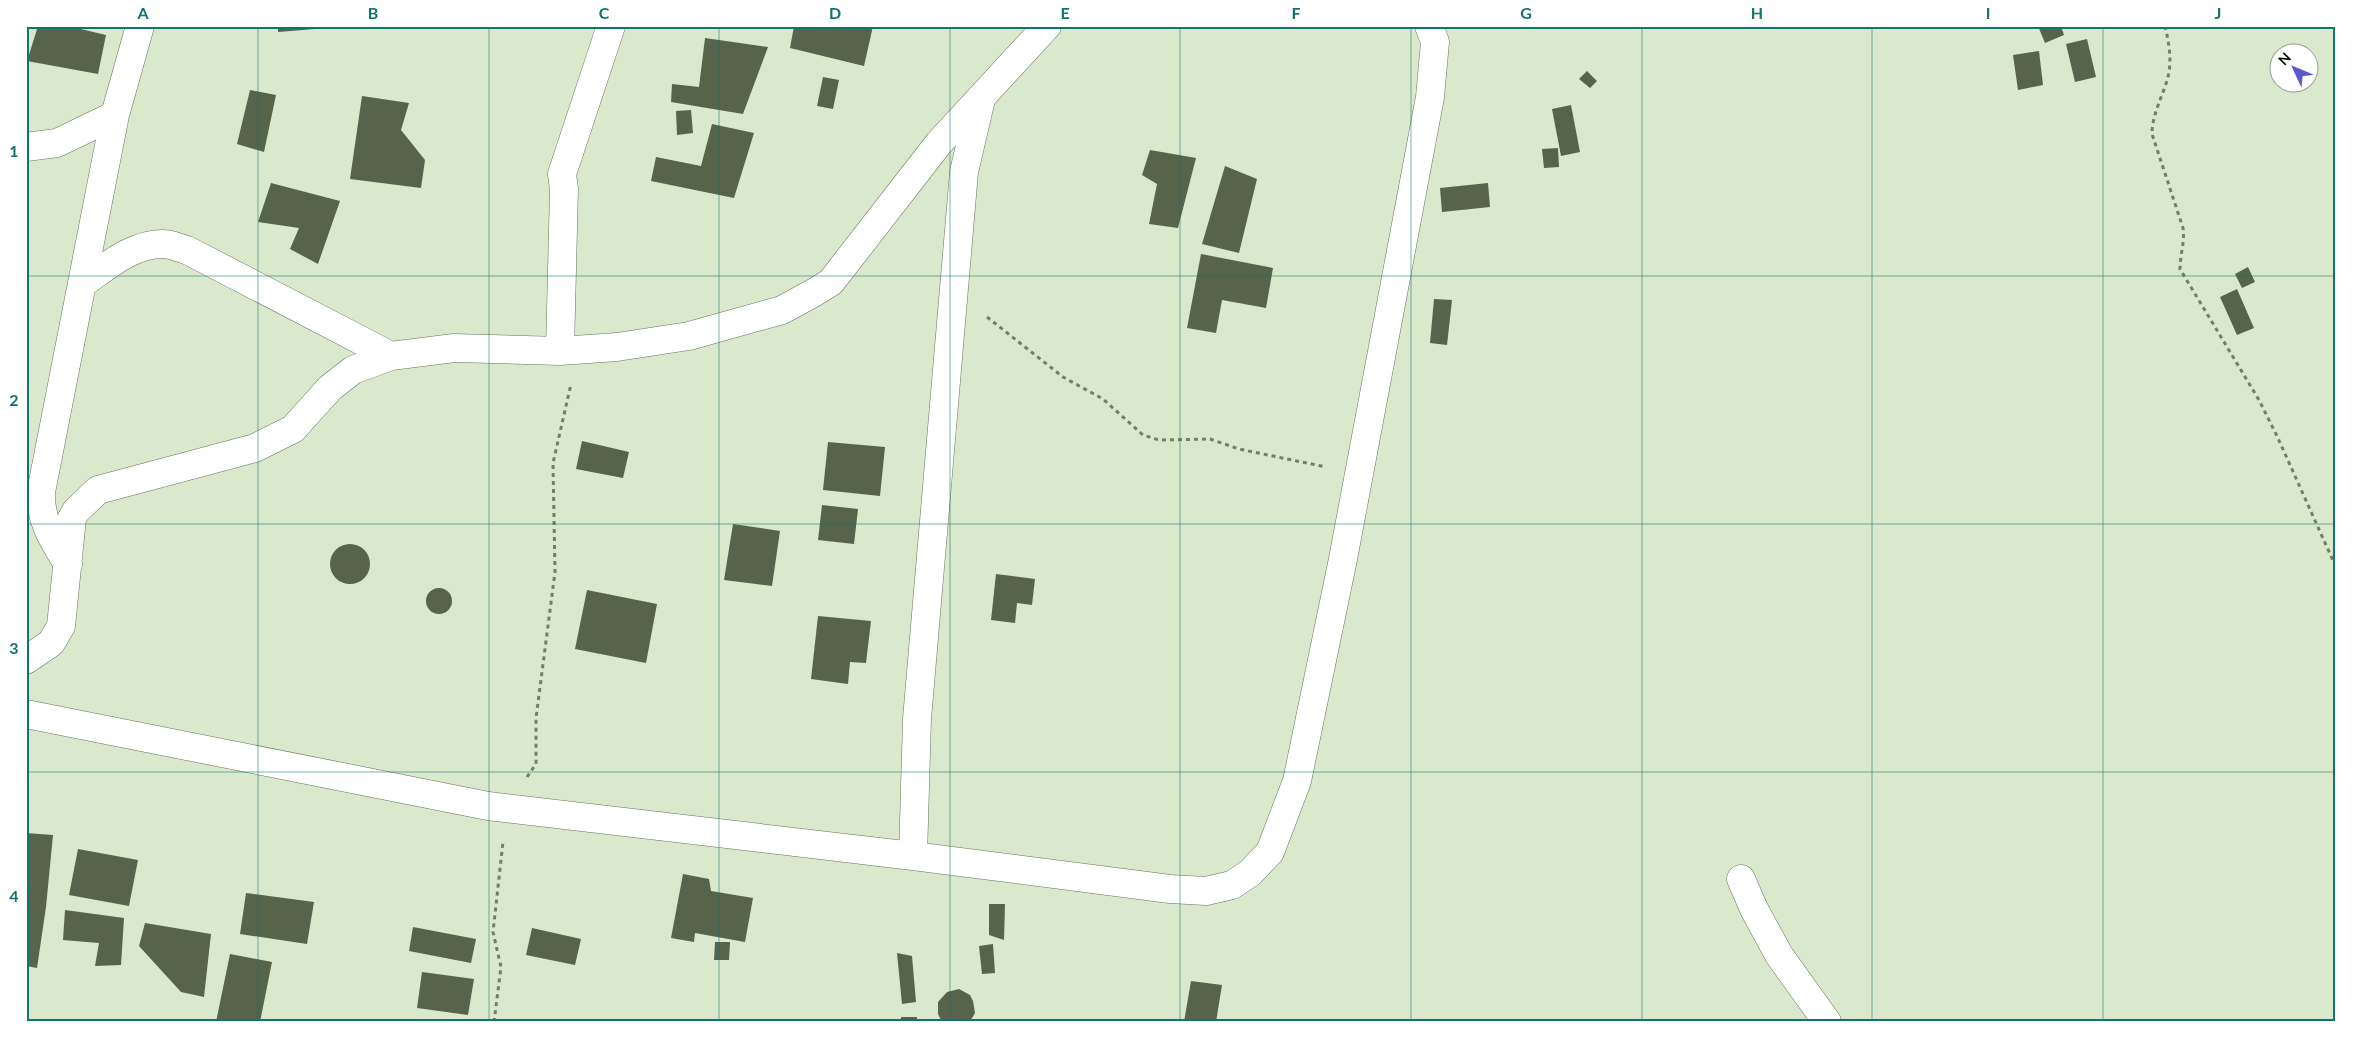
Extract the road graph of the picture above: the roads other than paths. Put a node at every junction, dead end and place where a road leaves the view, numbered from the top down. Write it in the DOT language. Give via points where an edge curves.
graph roads {
  1 [pos="140,26"];
  2 [pos="611,26"];
  3 [pos="1047,26"];
  4 [pos="1430,26"];
  5 [pos="982,96"];
  6 [pos="115,115"];
  7 [pos="26,147"];
  8 [pos="82,284"];
  9 [pos="570,350"];
  10 [pos="391,356"];
  11 [pos="68,564"];
  12 [pos="26,660"];
  13 [pos="26,714"];
  14 [pos="913,856"];
  15 [pos="1741,879"];
  16 [pos="1828,1022"];
  1 -- 6 [label="street"];
  2 -- 9 [label="street" via="562,174"];
  3 -- 5 [label="street"];
  4 -- 14 [label="street" via="1435,42 1430,97 1359,474 1297,781 1270,852 1250,873 1232,885 1206,891"];
  5 -- 9 [label="street" via="940,143 830,282 815,292 782,310 688,336 617,347"];
  5 -- 14 [label="street" via="964,172 917,719"];
  6 -- 7 [label="street" via="57,144"];
  6 -- 8 [label="street"];
  8 -- 10 [label="street" via="125,254 145,246 165,244 186,250"];
  8 -- 11 [label="street" via="41,505 47,530"];
  9 -- 10 [label="street" via="454,348"];
  10 -- 11 [label="street" via="342,377 293,429 280,437 255,448 98,490 72,518"];
  11 -- 12 [label="street" via="61,626 51,643"];
  13 -- 14 [label="street" via="507,808"];
  15 -- 16 [label="street" via="1779,955"];
}
